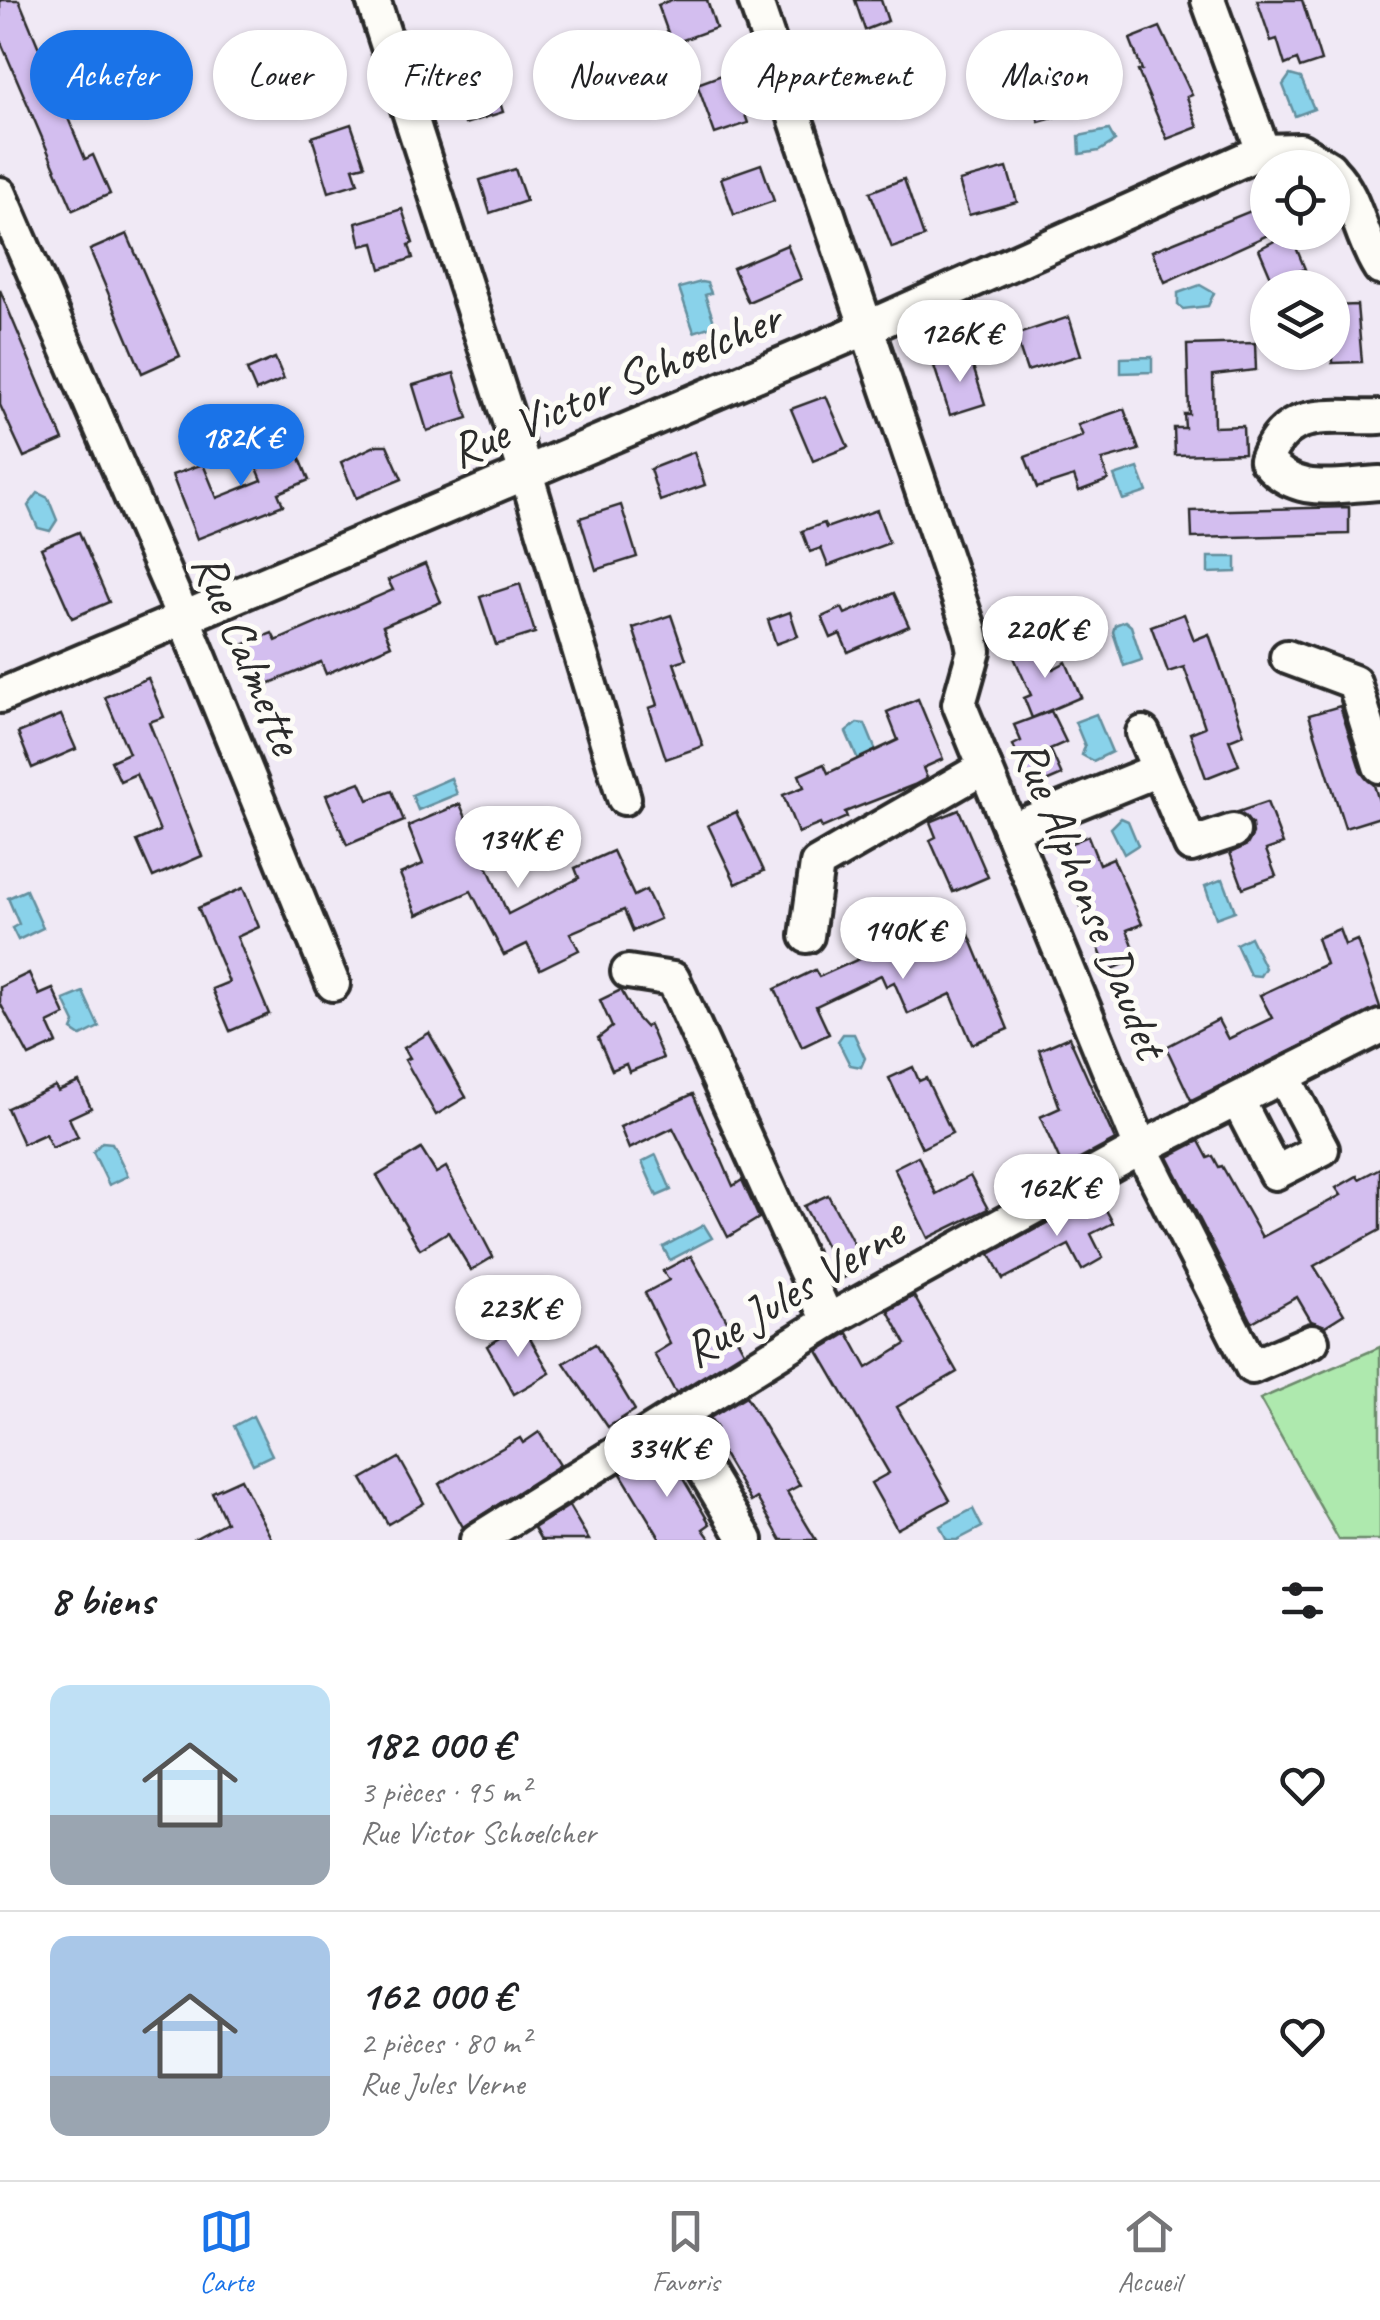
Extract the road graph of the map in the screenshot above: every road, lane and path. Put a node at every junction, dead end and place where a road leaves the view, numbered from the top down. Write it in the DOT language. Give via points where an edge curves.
graph roads {
  1 [pos="374,0"];
  2 [pos="755,0"];
  3 [pos="1208,0"];
  4 [pos="1262,150"];
  5 [pos="1250,158"];
  6 [pos="0,194"];
  7 [pos="1350,200"];
  8 [pos="1380,268"];
  9 [pos="866,328"];
  10 [pos="1380,417"];
  11 [pos="526,473"];
  12 [pos="1380,484"];
  13 [pos="184,619"];
  14 [pos="1286,657"];
  15 [pos="0,696"];
  16 [pos="1142,732"];
  17 [pos="1380,766"];
  18 [pos="985,768"];
  19 [pos="1158,770"];
  20 [pos="624,798"];
  21 [pos="1010,830"];
  22 [pos="1233,831"];
  23 [pos="807,936"];
  24 [pos="628,972"];
  25 [pos="333,984"];
  26 [pos="1380,1027"];
  27 [pos="1284,1076"];
  28 [pos="1238,1101"];
  29 [pos="1141,1148"];
  30 [pos="828,1321"];
  31 [pos="1312,1341"];
  32 [pos="673,1418"];
  33 [pos="494,1535"];
  34 [pos="746,1540"];
  1 -- 11 [label="street"];
  2 -- 9 [label="street, Rue Alphonse Daudet"];
  3 -- 4 [label="street"];
  5 -- 9 [label="street, Rue Victor Schoelcher"];
  6 -- 13 [label="street, Rue Calmette"];
  7 -- 8 [label="street"];
  9 -- 11 [label="street, Rue Victor Schoelcher"];
  9 -- 18 [label="street, Rue Alphonse Daudet" via="970,631 974,651 959,704"];
  10 -- 12 [label="street" via="1295,420 1276,436 1266,460 1281,478 1301,486"];
  11 -- 13 [label="street, Rue Victor Schoelcher"];
  11 -- 20 [label="street"];
  13 -- 15 [label="street, Rue Victor Schoelcher"];
  13 -- 25 [label="street, Rue Calmette"];
  14 -- 17 [label="street" via="1354,682"];
  16 -- 19 [label="street"];
  18 -- 21 [label="street, Rue Alphonse Daudet"];
  18 -- 23 [label="street" via="817,864"];
  19 -- 21 [label="street"];
  19 -- 22 [label="street" via="1191,845"];
  21 -- 29 [label="street, Rue Alphonse Daudet"];
  24 -- 30 [label="street" via="674,979"];
  26 -- 27 [label="street, Rue Jules Verne"];
  27 -- 28 [label="street, Rue Jules Verne"];
  27 -- 28 [label="street" via="1322,1150 1275,1173"];
  28 -- 29 [label="street, Rue Jules Verne"];
  29 -- 30 [label="street, Rue Jules Verne"];
  29 -- 31 [label="street, Rue Alphonse Daudet" via="1252,1367"];
  30 -- 32 [label="street, Rue Jules Verne"];
  32 -- 33 [label="street, Rue Jules Verne"];
  32 -- 34 [label="street"];
}
